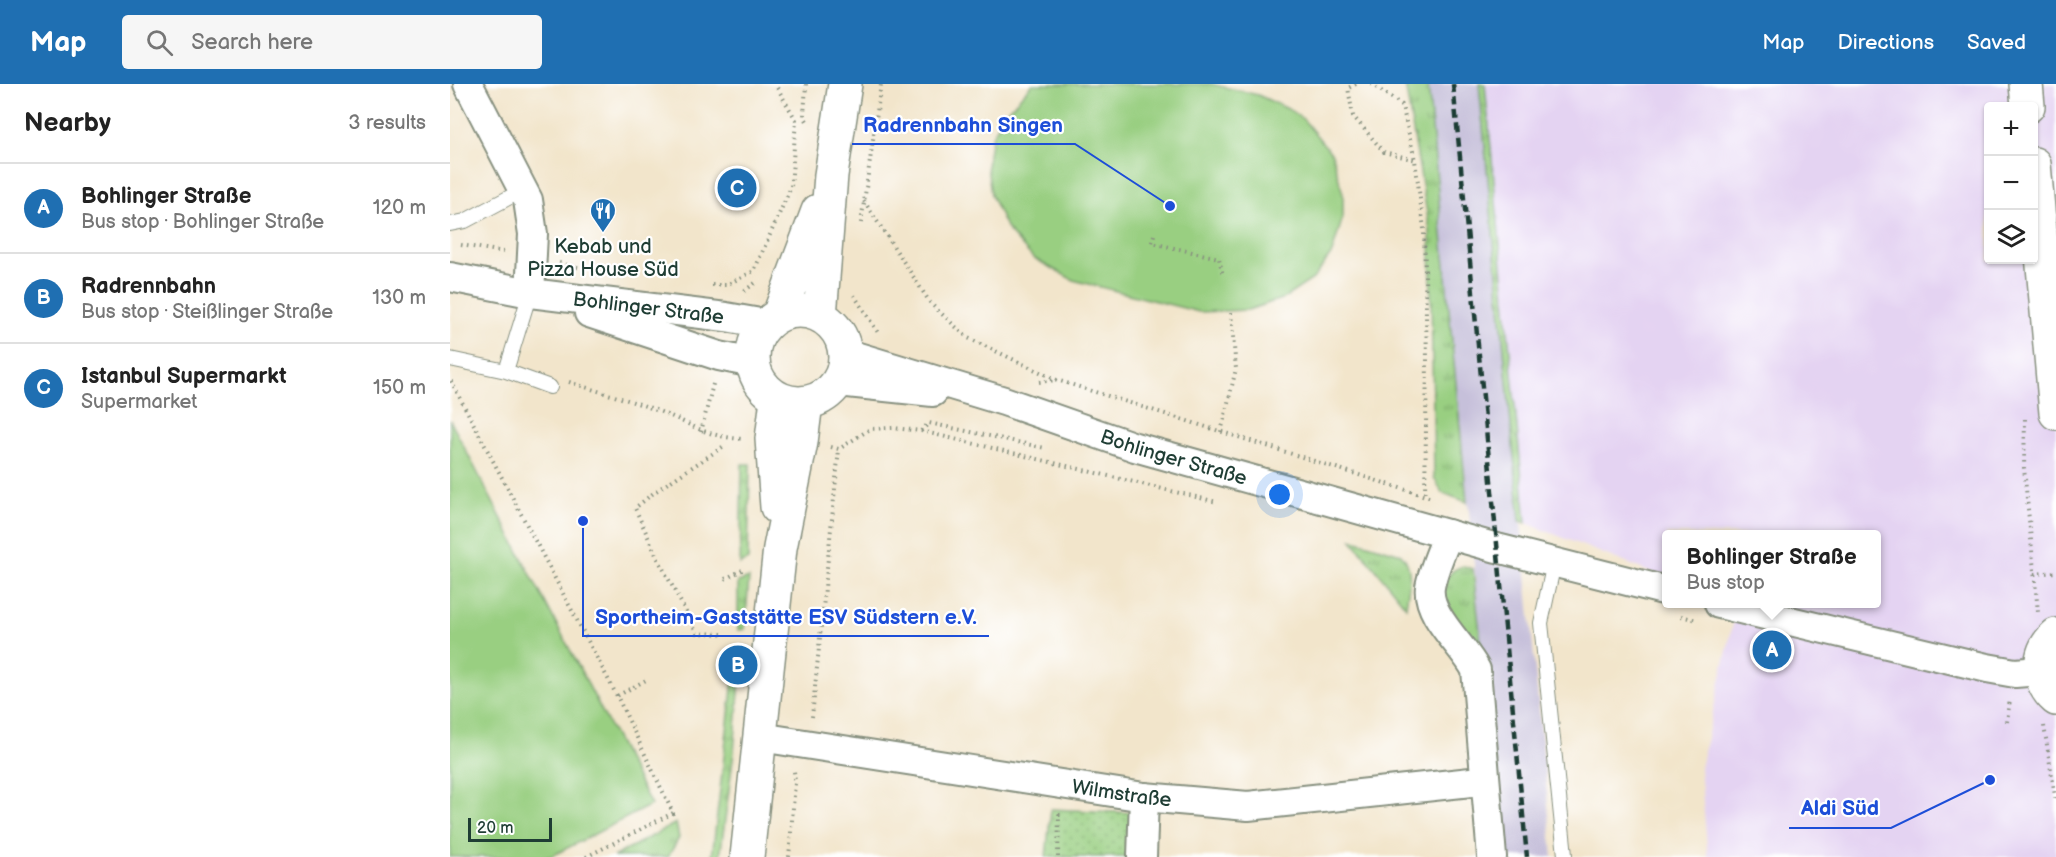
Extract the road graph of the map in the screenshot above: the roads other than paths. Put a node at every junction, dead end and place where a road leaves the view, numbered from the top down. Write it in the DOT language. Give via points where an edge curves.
graph roads {
  1 [pos="468,84"];
  2 [pos="845,84"];
  3 [pos="2026,84"];
  4 [pos="2028,102"];
  5 [pos="831,175"];
  6 [pos="523,190"];
  7 [pos="2038,203"];
  8 [pos="450,224"];
  9 [pos="450,278"];
  10 [pos="530,293"];
  11 [pos="820,316"];
  12 [pos="773,320"];
  13 [pos="450,359"];
  14 [pos="2054,360"];
  15 [pos="753,363"];
  16 [pos="842,367"];
  17 [pos="506,371"];
  18 [pos="550,387"];
  19 [pos="792,401"];
  20 [pos="2056,413"];
  21 [pos="1448,534"];
  22 [pos="1554,562"];
  23 [pos="1662,590"];
  24 [pos="1740,608"];
  25 [pos="2047,626"];
  26 [pos="2040,671"];
  27 [pos="2050,712"];
  28 [pos="760,737"];
  29 [pos="1485,782"];
  30 [pos="1144,797"];
  31 [pos="1565,855"];
  32 [pos="747,857"];
  33 [pos="1142,857"];
  34 [pos="1492,857"];
  1 -- 6 [label="street"];
  2 -- 5 [label="street"];
  3 -- 4 [label="street"];
  5 -- 11 [label="street"];
  5 -- 12 [label="street"];
  6 -- 8 [label="lane" via="465,221"];
  6 -- 10 [label="street" via="533,234"];
  7 -- 14 [label="street"];
  9 -- 10 [label="street, Bohlinger Straße"];
  10 -- 12 [label="street, Bohlinger Straße"];
  10 -- 15 [label="street, Bohlinger Straße" via="719,356"];
  10 -- 17 [label="lane"];
  11 -- 12 [label="street" via="793,311"];
  11 -- 16 [label="street" via="843,341"];
  12 -- 15 [label="street" via="755,342"];
  13 -- 17 [label="lane"];
  14 -- 20 [label="street"];
  15 -- 19 [label="street" via="761,384"];
  16 -- 19 [label="street" via="825,396"];
  16 -- 21 [label="street, Bohlinger Straße" via="1004,401 1135,447"];
  17 -- 18 [label="lane"];
  19 -- 28 [label="street" via="801,442 780,548"];
  21 -- 22 [label="street, Bohlinger Straße"];
  21 -- 29 [label="street" via="1430,587 1430,599 1476,670"];
  22 -- 23 [label="street, Bohlinger Straße"];
  22 -- 31 [label="lane" via="1541,623"];
  24 -- 26 [label="street" via="2015,674"];
  25 -- 26 [label="street"];
  26 -- 27 [label="street"];
  28 -- 30 [label="street, Wilmstraße"];
  28 -- 32 [label="street"];
  29 -- 30 [label="street, Wilmstraße" via="1248,806"];
  29 -- 34 [label="street"];
  30 -- 33 [label="street"];
}
